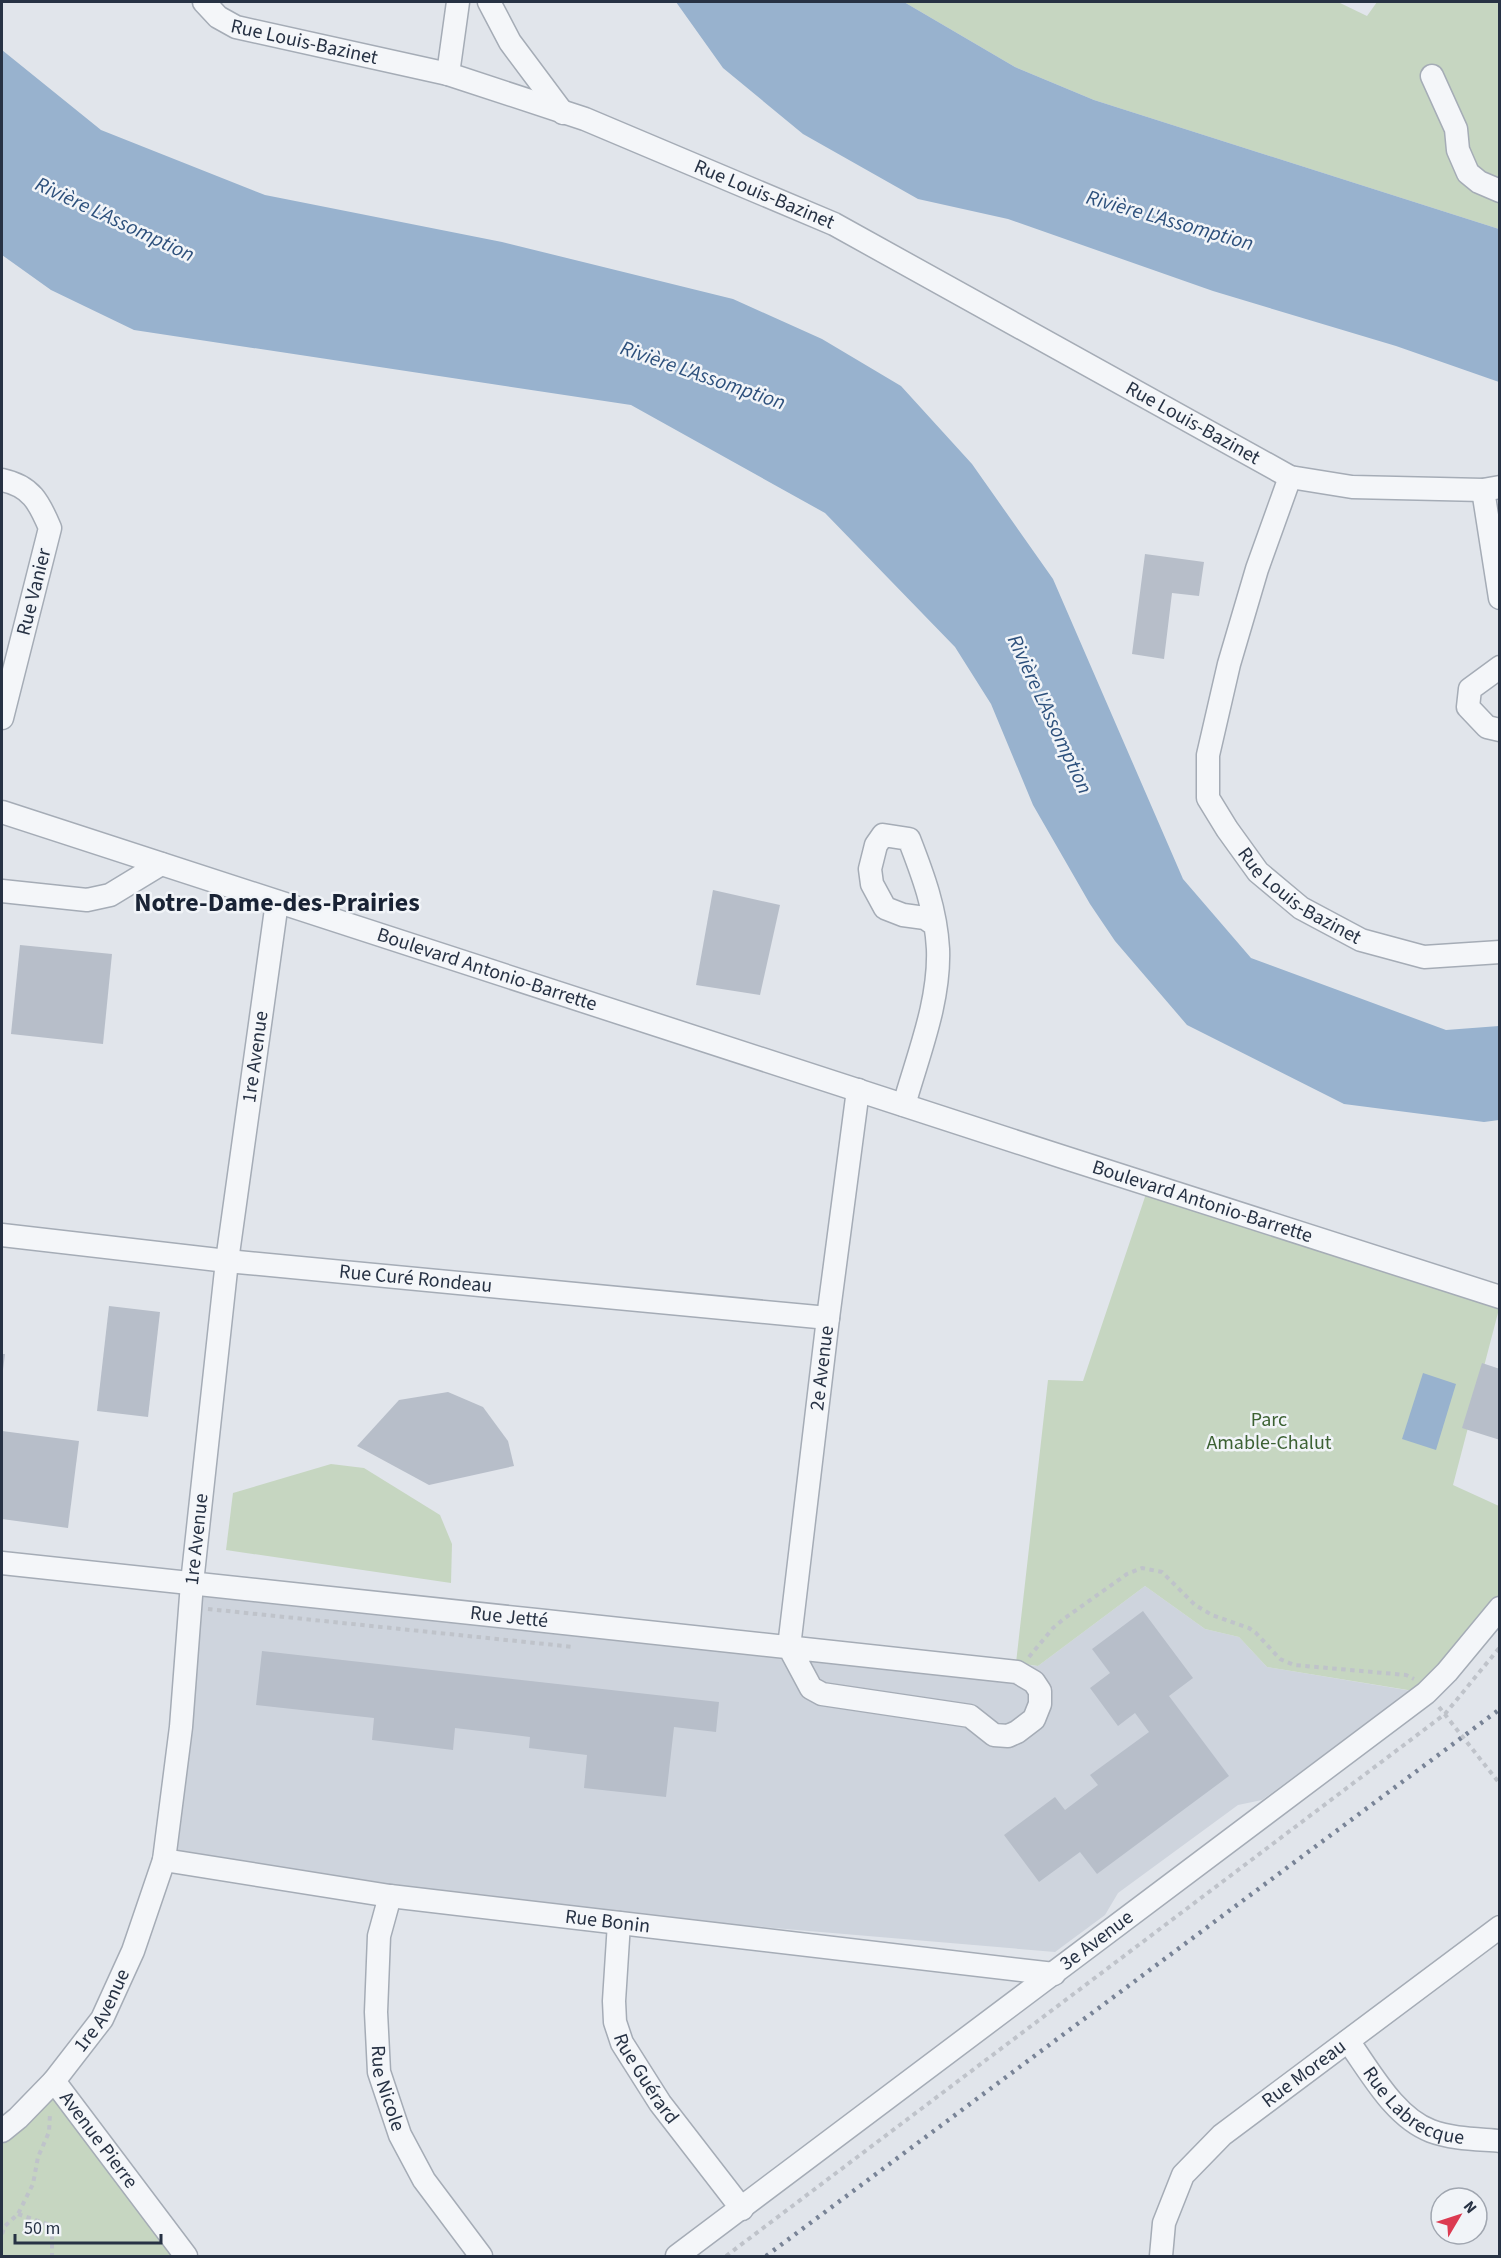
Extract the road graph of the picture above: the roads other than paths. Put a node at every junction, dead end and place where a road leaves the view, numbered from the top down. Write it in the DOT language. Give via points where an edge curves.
graph roads {
  1 [pos="204,2"];
  2 [pos="458,2"];
  3 [pos="489,2"];
  4 [pos="448,74"];
  5 [pos="1432,76"];
  6 [pos="563,113"];
  7 [pos="1500,191"];
  8 [pos="1290,477"];
  9 [pos="2,480"];
  10 [pos="1491,488"];
  11 [pos="1500,598"];
  12 [pos="1500,668"];
  13 [pos="2,718"];
  14 [pos="1500,730"];
  15 [pos="2,812"];
  16 [pos="161,864"];
  17 [pos="2,891"];
  18 [pos="277,902"];
  19 [pos="935,925"];
  20 [pos="1500,952"];
  21 [pos="858,1090"];
  22 [pos="904,1105"];
  23 [pos="2,1235"];
  24 [pos="227,1261"];
  25 [pos="1500,1297"];
  26 [pos="828,1318"];
  27 [pos="2,1563"];
  28 [pos="192,1583"];
  29 [pos="1500,1608"];
  30 [pos="789,1647"];
  31 [pos="164,1860"];
  32 [pos="390,1896"];
  33 [pos="619,1923"];
  34 [pos="1500,1927"];
  35 [pos="1054,1974"];
  36 [pos="1348,2041"];
  37 [pos="54,2081"];
  38 [pos="2,2131"];
  39 [pos="1500,2141"];
  40 [pos="742,2209"];
  41 [pos="186,2256"];
  42 [pos="480,2256"];
  43 [pos="677,2256"];
  44 [pos="1161,2256"];
  1 -- 4 [label="street, Rue Louis-Bazinet" via="218,17 236,27"];
  2 -- 4 [label="street"];
  3 -- 6 [label="street" via="510,42"];
  4 -- 6 [label="street, Rue Louis-Bazinet"];
  5 -- 7 [label="street" via="1456,129 1460,156 1468,173"];
  6 -- 8 [label="street, Rue Louis-Bazinet" via="834,224"];
  8 -- 10 [label="street, Rue Louis-Bazinet" via="1352,487"];
  8 -- 20 [label="street, Rue Louis-Bazinet" via="1229,664 1208,755 1208,798 1258,872 1301,908 1361,940 1424,957"];
  9 -- 13 [label="street, Rue Vanier" via="16,483 39,501 50,528"];
  10 -- 11 [label="street"];
  12 -- 14 [label="street" via="1470,689 1468,707 1487,727"];
  15 -- 16 [label="street, Boulevard Antonio-Barrette"];
  16 -- 17 [label="street" via="110,895 87,900"];
  16 -- 18 [label="street, Boulevard Antonio-Barrette"];
  18 -- 21 [label="street, Boulevard Antonio-Barrette"];
  18 -- 24 [label="street, 1re Avenue"];
  19 -- 22 [label="street" via="938,950 931,1005"];
  21 -- 22 [label="street, Boulevard Antonio-Barrette"];
  21 -- 26 [label="street, 2e Avenue"];
  22 -- 25 [label="street, Boulevard Antonio-Barrette"];
  23 -- 24 [label="street, Rue Curé Rondeau"];
  24 -- 26 [label="street, Rue Curé Rondeau"];
  24 -- 28 [label="street, 1re Avenue"];
  26 -- 30 [label="street, 2e Avenue"];
  27 -- 28 [label="street, Rue Jetté"];
  28 -- 30 [label="street, Rue Jetté"];
  28 -- 31 [label="street, 1re Avenue" via="181,1727"];
  29 -- 35 [label="street, 3e Avenue" via="1426,1693"];
  30 -- 30 [label="street, Rue Jetté" via="1017,1672 1034,1682 1040,1691 1040,1704 1034,1719 1017,1732 994,1735 970,1716 822,1694 811,1688"];
  31 -- 32 [label="street, Rue Bonin"];
  31 -- 37 [label="street, 1re Avenue" via="133,1950 102,2019"];
  32 -- 33 [label="street, Rue Bonin"];
  32 -- 42 [label="street, Rue Nicole" via="379,1936 379,2072 400,2135 424,2180"];
  33 -- 35 [label="street, Rue Bonin"];
  33 -- 40 [label="street, Rue Guérard" via="614,2001 622,2043 660,2103"];
  34 -- 36 [label="street, Rue Moreau"];
  35 -- 40 [label="street, 3e Avenue"];
  36 -- 39 [label="street, Rue Labrecque" via="1412,2121 1432,2132"];
  36 -- 44 [label="street, Rue Moreau" via="1222,2135 1183,2175 1164,2223"];
  37 -- 38 [label="street, 1re Avenue"];
  37 -- 41 [label="street, Avenue Pierre"];
  40 -- 43 [label="street, 3e Avenue"];
}
